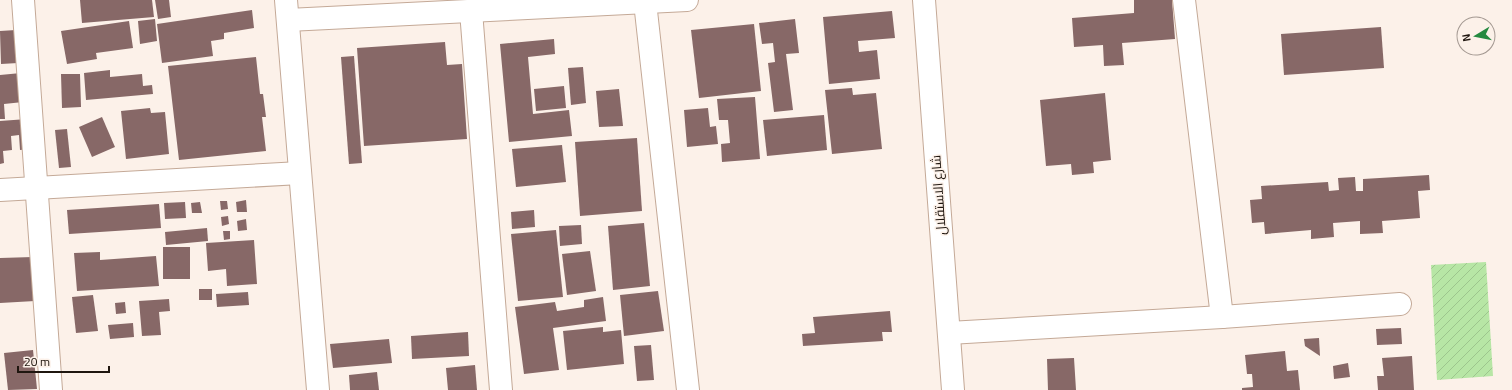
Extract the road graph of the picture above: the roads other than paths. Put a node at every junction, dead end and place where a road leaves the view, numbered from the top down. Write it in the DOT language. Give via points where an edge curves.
graph roads {
  1 [pos="23,0"];
  2 [pos="687,0"];
  3 [pos="924,0"];
  4 [pos="1184,0"];
  5 [pos="645,2"];
  6 [pos="287,10"];
  7 [pos="471,11"];
  8 [pos="300,173"];
  9 [pos="36,188"];
  10 [pos="0,190"];
  11 [pos="1400,304"];
  12 [pos="1222,317"];
  13 [pos="949,334"];
  14 [pos="51,390"];
  15 [pos="318,390"];
  16 [pos="501,390"];
  17 [pos="688,390"];
  18 [pos="953,390"];
  1 -- 9 [label="main road"];
  2 -- 5 [label="main road"];
  3 -- 13 [label="main road, شارع الاستقلال"];
  4 -- 12 [label="main road"];
  5 -- 7 [label="main road"];
  5 -- 17 [label="main road"];
  6 -- 7 [label="main road"];
  6 -- 8 [label="main road"];
  7 -- 16 [label="main road"];
  8 -- 9 [label="main road"];
  8 -- 15 [label="main road"];
  9 -- 10 [label="main road"];
  9 -- 14 [label="main road"];
  11 -- 12 [label="main road"];
  12 -- 13 [label="main road"];
  13 -- 18 [label="main road, شارع الاستقلال"];
}
